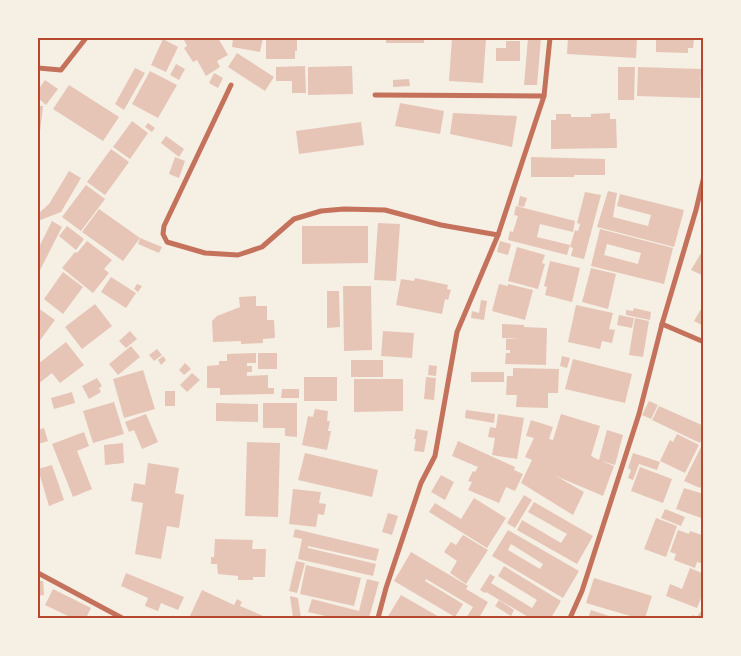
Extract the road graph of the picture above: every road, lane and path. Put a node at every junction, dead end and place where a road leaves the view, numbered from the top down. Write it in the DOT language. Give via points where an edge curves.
graph roads {
  1 [pos="86,38"];
  2 [pos="550,38"];
  3 [pos="38,68"];
  4 [pos="231,85"];
  5 [pos="375,95"];
  6 [pos="544,96"];
  7 [pos="704,176"];
  8 [pos="498,235"];
  9 [pos="662,324"];
  10 [pos="704,342"];
  11 [pos="38,572"];
  12 [pos="122,618"];
  13 [pos="378,618"];
  14 [pos="570,618"];
  1 -- 3 [label="street" via="61,70"];
  2 -- 6 [label="street"];
  4 -- 8 [label="street" via="164,226 162,234 167,242 205,254 238,255 262,247 294,219 321,211 344,209 385,210 441,225"];
  5 -- 6 [label="street"];
  6 -- 8 [label="street"];
  7 -- 9 [label="street"];
  8 -- 13 [label="street" via="457,332 435,456 421,483"];
  9 -- 10 [label="street"];
  9 -- 14 [label="street" via="640,414 582,591"];
  11 -- 12 [label="street"];
}
